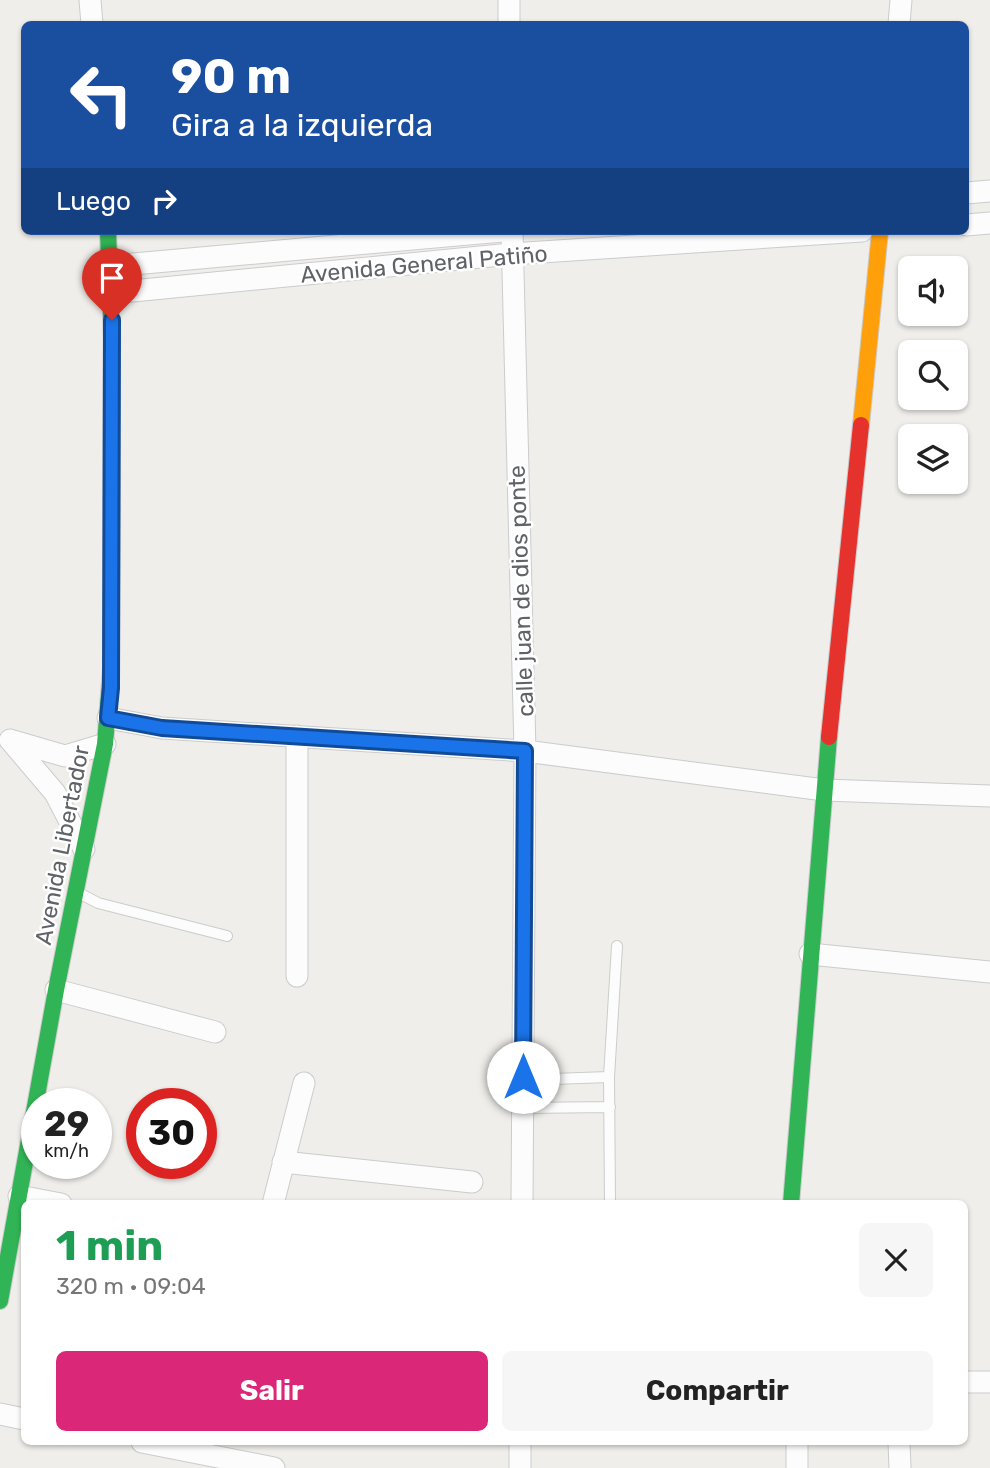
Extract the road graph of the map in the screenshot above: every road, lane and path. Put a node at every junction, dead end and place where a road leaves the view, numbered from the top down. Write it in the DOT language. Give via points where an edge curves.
graph roads {
  1 [pos="90,0"];
  2 [pos="509,0"];
  3 [pos="901,0"];
  4 [pos="92,21"];
  5 [pos="509,21"];
  6 [pos="899,21"];
  7 [pos="990,191"];
  8 [pos="969,192"];
  9 [pos="990,223"];
  10 [pos="969,225"];
  11 [pos="108,235"];
  12 [pos="457,235"];
  13 [pos="512,235"];
  14 [pos="801,235"];
  15 [pos="880,235"];
  16 [pos="511,254"];
  17 [pos="111,266"];
  18 [pos="112,293"];
  19 [pos="108,718"];
  20 [pos="297,736"];
  21 [pos="5,737"];
  22 [pos="105,744"];
  23 [pos="525,751"];
  24 [pos="824,789"];
  25 [pos="990,796"];
  26 [pos="84,849"];
  27 [pos="76,891"];
  28 [pos="227,936"];
  29 [pos="617,946"];
  30 [pos="810,954"];
  31 [pos="990,972"];
  32 [pos="297,976"];
  33 [pos="56,990"];
  34 [pos="215,1032"];
  35 [pos="523,1077"];
  36 [pos="609,1077"];
  37 [pos="304,1083"];
  38 [pos="610,1107"];
  39 [pos="523,1108"];
  40 [pos="283,1162"];
  41 [pos="472,1182"];
  42 [pos="19,1196"];
  43 [pos="40,1200"];
  44 [pos="274,1200"];
  45 [pos="522,1200"];
  46 [pos="610,1200"];
  47 [pos="791,1200"];
  48 [pos="0,1301"];
  49 [pos="968,1382"];
  50 [pos="990,1382"];
  51 [pos="0,1414"];
  52 [pos="21,1418"];
  53 [pos="157,1445"];
  54 [pos="520,1445"];
  55 [pos="797,1445"];
  56 [pos="899,1445"];
  57 [pos="274,1468"];
  58 [pos="520,1468"];
  59 [pos="797,1468"];
  60 [pos="900,1468"];
  1 -- 4 [label="street"];
  2 -- 5 [label="street"];
  3 -- 6 [label="street"];
  7 -- 8 [label="street"];
  9 -- 10 [label="street"];
  11 -- 17 [label="street, Avenida Libertador"];
  12 -- 17 [label="street, Avenida General Patiño"];
  13 -- 16 [label="street, calle juan de dios ponte"];
  14 -- 16 [label="street, Avenida General Patiño"];
  15 -- 24 [label="street"];
  16 -- 18 [label="street, Avenida General Patiño"];
  16 -- 23 [label="street, calle juan de dios ponte"];
  17 -- 18 [label="street, Avenida Libertador"];
  18 -- 19 [label="street, Avenida Libertador"];
  19 -- 20 [label="street" via="162,728"];
  19 -- 22 [label="street, Avenida Libertador"];
  20 -- 23 [label="street"];
  20 -- 32 [label="street"];
  21 -- 22 [label="street" via="65,756"];
  21 -- 26 [label="street" via="55,793"];
  22 -- 26 [label="street, Avenida Libertador"];
  23 -- 24 [label="street"];
  23 -- 35 [label="street, calle juan de dios ponte"];
  24 -- 25 [label="street"];
  24 -- 30 [label="street"];
  26 -- 27 [label="street, Avenida Libertador"];
  27 -- 28 [label="lane" via="98,903"];
  27 -- 33 [label="street, Avenida Libertador"];
  29 -- 36 [label="lane"];
  30 -- 31 [label="street"];
  30 -- 47 [label="street"];
  33 -- 34 [label="street"];
  33 -- 42 [label="street, Avenida Libertador"];
  35 -- 36 [label="lane"];
  35 -- 39 [label="street, calle juan de dios ponte"];
  36 -- 38 [label="lane"];
  37 -- 40 [label="street"];
  38 -- 39 [label="lane"];
  38 -- 46 [label="lane"];
  39 -- 45 [label="street, calle juan de dios ponte"];
  40 -- 41 [label="street"];
  40 -- 44 [label="street"];
  42 -- 43 [label="street"];
  42 -- 48 [label="street, Avenida Libertador"];
  49 -- 50 [label="street"];
  51 -- 52 [label="street"];
  53 -- 57 [label="street"];
  54 -- 58 [label="street"];
  55 -- 59 [label="street"];
  56 -- 60 [label="street"];
}
